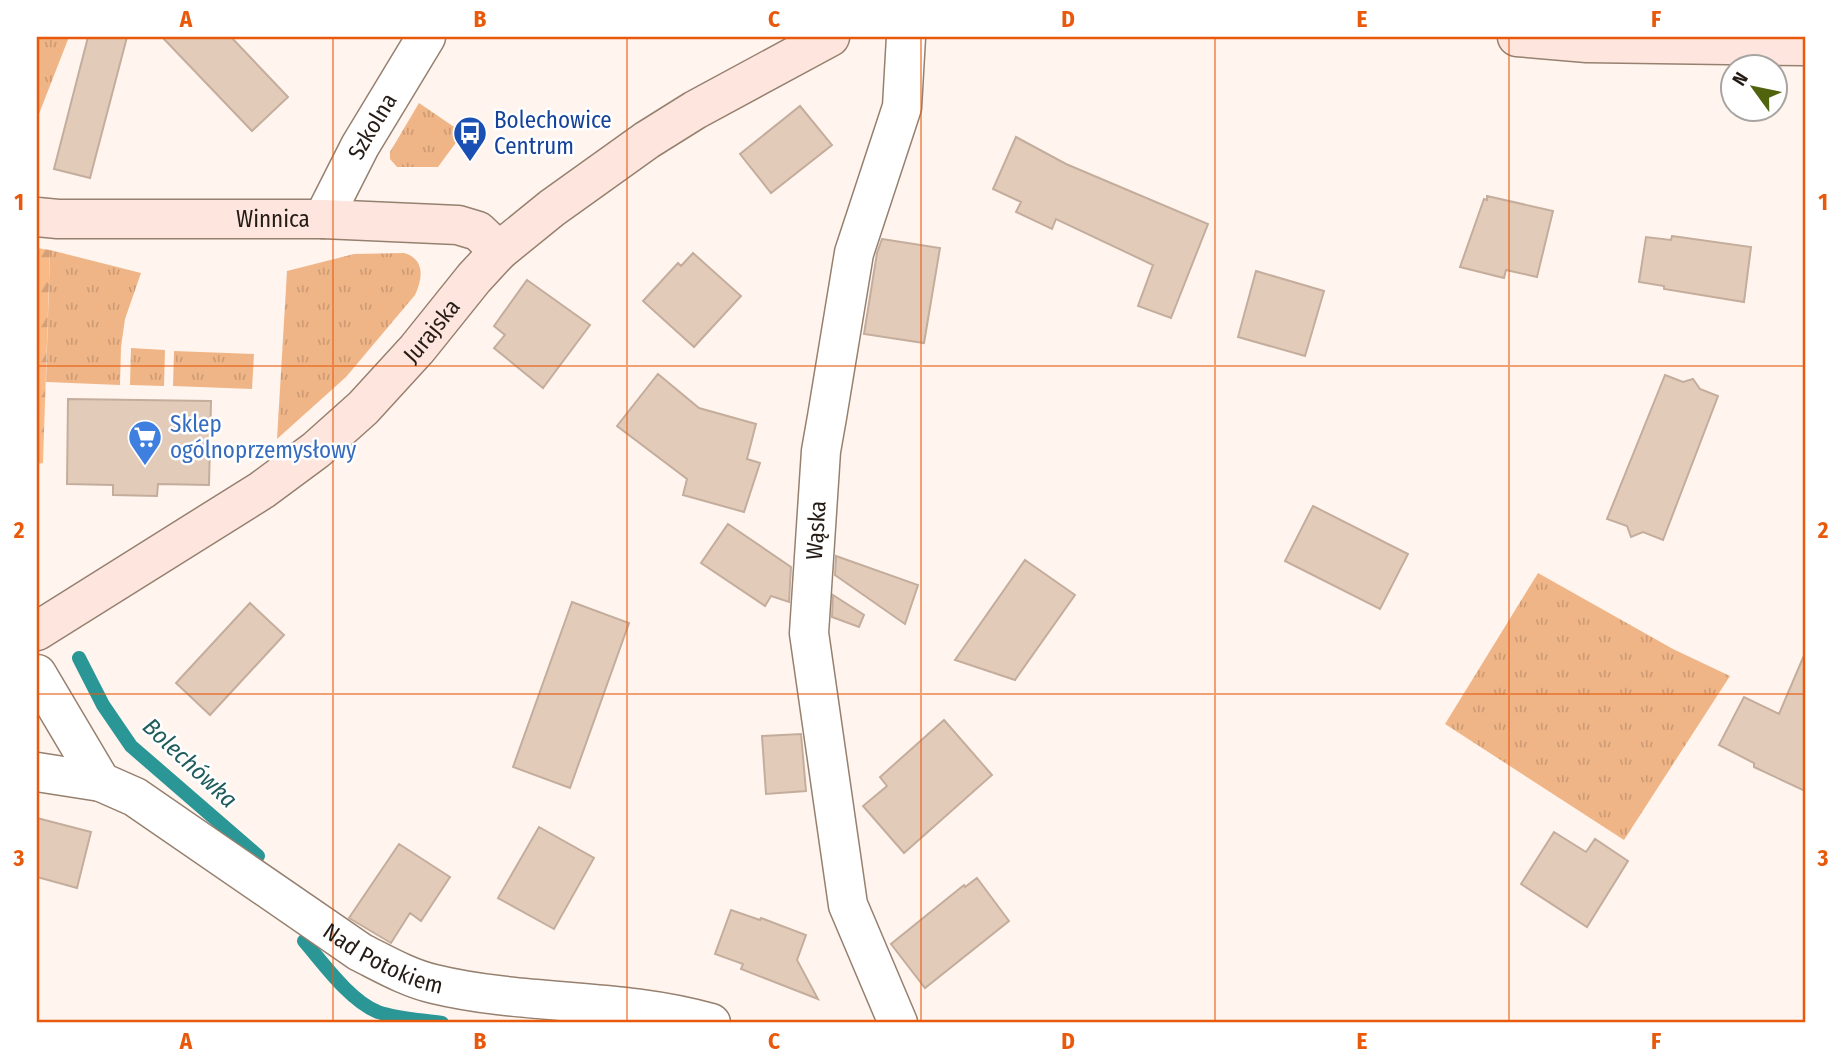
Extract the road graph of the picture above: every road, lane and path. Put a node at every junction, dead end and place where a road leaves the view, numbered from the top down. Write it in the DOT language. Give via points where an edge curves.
graph roads {
  1 [pos="426,37"];
  2 [pos="830,37"];
  3 [pos="906,37"];
  4 [pos="1517,37"];
  5 [pos="1805,46"];
  6 [pos="37,217"];
  7 [pos="323,219"];
  8 [pos="499,251"];
  9 [pos="37,631"];
  10 [pos="37,674"];
  11 [pos="37,772"];
  12 [pos="101,782"];
  13 [pos="711,1023"];
  14 [pos="898,1023"];
  1 -- 7 [label="street, Szkolna" via="360,146"];
  2 -- 8 [label="street, Jurajska" via="647,140"];
  3 -- 14 [label="street, Wąska" via="902,107 854,253 821,451 809,633 848,905"];
  4 -- 5 [label="street" via="1587,43"];
  6 -- 7 [label="street, Winnica"];
  7 -- 8 [label="street, Winnica" via="458,225 478,232"];
  8 -- 9 [label="street, Jurajska" via="363,408 316,450 262,490"];
  10 -- 12 [label="street"];
  11 -- 12 [label="street, Nad Potokiem"];
  12 -- 13 [label="street, Nad Potokiem" via="135,797 360,952 400,972 447,986 679,1014"];
}
